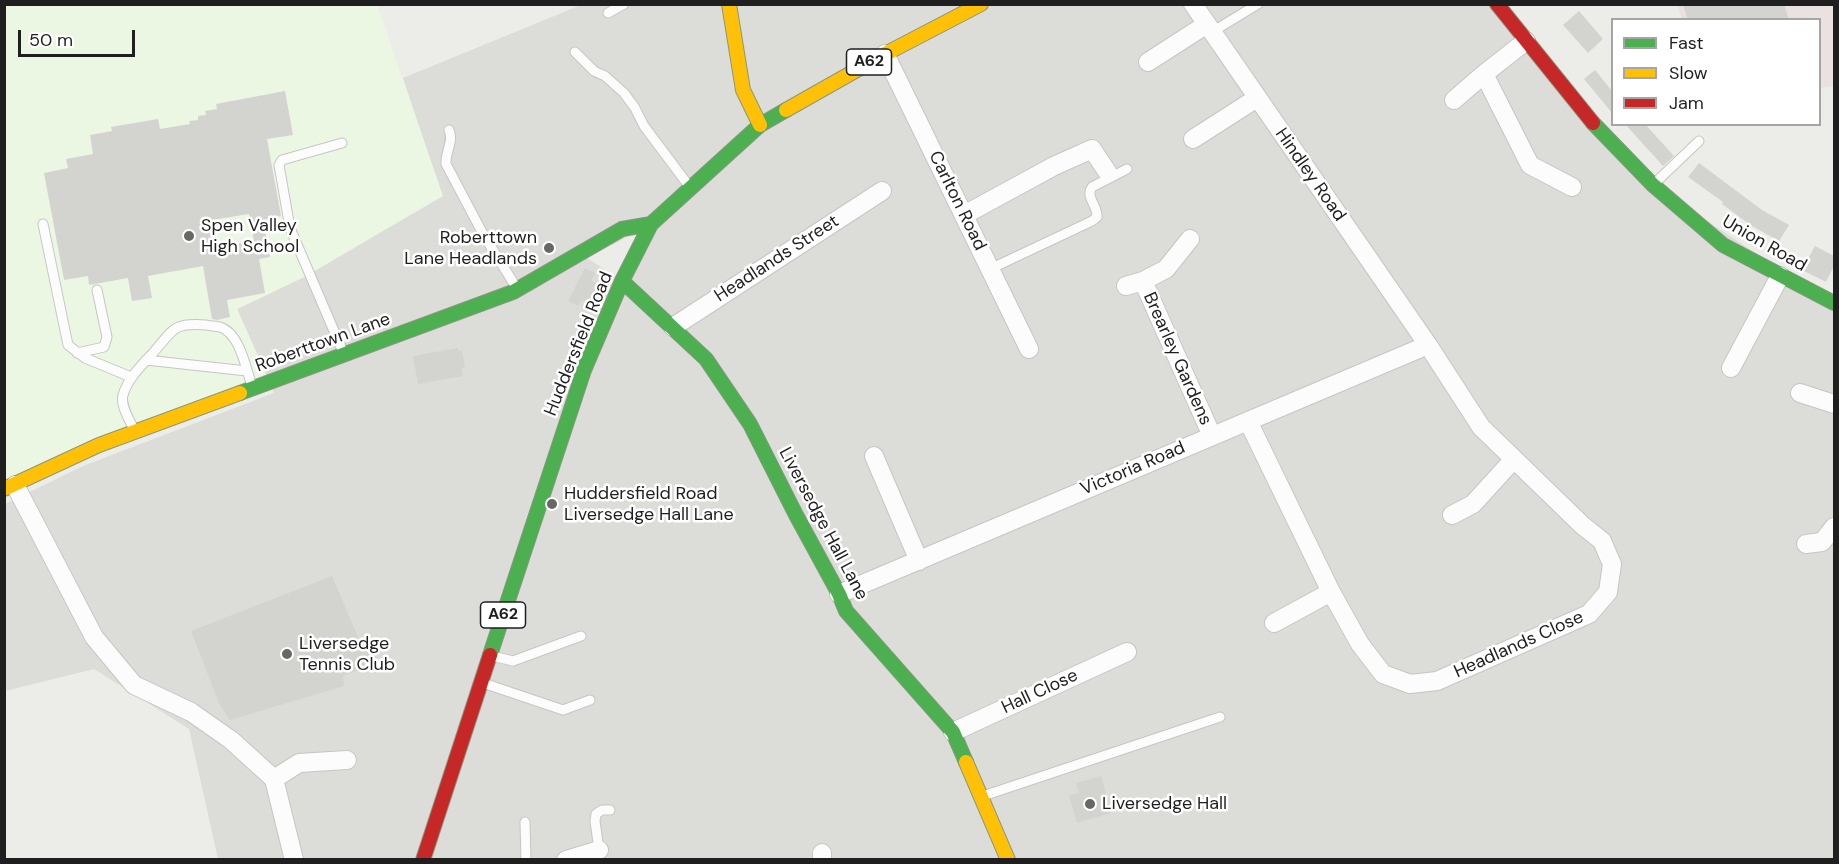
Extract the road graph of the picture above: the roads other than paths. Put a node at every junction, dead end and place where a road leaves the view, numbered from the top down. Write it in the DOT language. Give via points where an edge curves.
graph roads {
  1 [pos="624,4"];
  2 [pos="729,4"];
  3 [pos="981,4"];
  4 [pos="1193,4"];
  5 [pos="1258,4"];
  6 [pos="1497,4"];
  7 [pos="608,13"];
  8 [pos="1209,28"];
  9 [pos="1526,41"];
  10 [pos="575,52"];
  11 [pos="885,54"];
  12 [pos="1148,62"];
  13 [pos="1484,74"];
  14 [pos="1257,98"];
  15 [pos="1454,100"];
  16 [pos="760,124"];
  17 [pos="449,130"];
  18 [pos="1193,139"];
  19 [pos="1699,141"];
  20 [pos="342,143"];
  21 [pos="1128,169"];
  22 [pos="1108,173"];
  23 [pos="1653,185"];
  24 [pos="1572,187"];
  25 [pos="690,188"];
  26 [pos="882,191"];
  27 [pos="964,216"];
  28 [pos="43,224"];
  29 [pos="651,224"];
  30 [pos="1190,239"];
  31 [pos="990,269"];
  32 [pos="1780,276"];
  33 [pos="622,281"];
  34 [pos="517,289"];
  35 [pos="97,290"];
  36 [pos="1833,298"];
  37 [pos="673,327"];
  38 [pos="1428,345"];
  39 [pos="1029,349"];
  40 [pos="77,353"];
  41 [pos="344,355"];
  42 [pos="146,360"];
  43 [pos="1731,368"];
  44 [pos="247,371"];
  45 [pos="131,377"];
  46 [pos="252,388"];
  47 [pos="1800,393"];
  48 [pos="1834,404"];
  49 [pos="1248,421"];
  50 [pos="134,432"];
  51 [pos="1212,436"];
  52 [pos="874,456"];
  53 [pos="1514,459"];
  54 [pos="10,487"];
  55 [pos="1452,515"];
  56 [pos="1834,527"];
  57 [pos="1806,544"];
  58 [pos="919,561"];
  59 [pos="1331,592"];
  60 [pos="839,594"];
  61 [pos="1273,623"];
  62 [pos="582,636"];
  63 [pos="1126,652"];
  64 [pos="490,655"];
  65 [pos="481,682"];
  66 [pos="590,700"];
  67 [pos="1220,717"];
  68 [pos="953,732"];
  69 [pos="347,760"];
  70 [pos="274,779"];
  71 [pos="981,797"];
  72 [pos="610,810"];
  73 [pos="525,822"];
  74 [pos="598,850"];
  75 [pos="294,860"];
  76 [pos="423,860"];
  77 [pos="526,860"];
  78 [pos="566,860"];
  79 [pos="1008,860"];
  1 -- 7 [label="lane"];
  2 -- 16 [label="street" via="743,90"];
  3 -- 11 [label="street, Huddersfield Road / A62"];
  4 -- 8 [label="street, Hindley Road"];
  5 -- 8 [label="lane"];
  6 -- 9 [label="street, Union Road"];
  8 -- 12 [label="street"];
  8 -- 14 [label="street, Hindley Road"];
  9 -- 13 [label="street"];
  9 -- 23 [label="street, Union Road" via="1584,114"];
  10 -- 25 [label="lane" via="624,93"];
  11 -- 16 [label="street, Huddersfield Road / A62"];
  11 -- 27 [label="street, Carlton Road"];
  13 -- 15 [label="street"];
  13 -- 24 [label="street" via="1530,165"];
  14 -- 18 [label="street"];
  14 -- 38 [label="street, Hindley Road"];
  16 -- 25 [label="street, Huddersfield Road / A62"];
  17 -- 34 [label="lane" via="451,140 445,156 449,172"];
  19 -- 23 [label="lane"];
  20 -- 41 [label="lane" via="282,159 279,165 290,228"];
  21 -- 31 [label="lane" via="1089,191 1098,211 1092,221"];
  22 -- 27 [label="street" via="1092,149"];
  23 -- 32 [label="street, Union Road" via="1723,245"];
  25 -- 29 [label="street, Huddersfield Road / A62"];
  26 -- 37 [label="street, Headlands Street"];
  27 -- 31 [label="street, Carlton Road"];
  28 -- 40 [label="lane" via="65,334 68,345"];
  29 -- 33 [label="street, Huddersfield Road / A62"];
  29 -- 34 [label="street, Roberttown Lane" via="622,229"];
  30 -- 51 [label="street, Brearley Gardens" via="1166,268 1134,283"];
  31 -- 39 [label="street, Carlton Road"];
  32 -- 36 [label="street, Union Road"];
  32 -- 43 [label="street"];
  33 -- 37 [label="street, Liversedge Hall Lane"];
  33 -- 64 [label="street, Huddersfield Road / A62" via="584,370"];
  34 -- 41 [label="street, Roberttown Lane"];
  35 -- 40 [label="lane" via="106,343 104,347"];
  37 -- 60 [label="street, Liversedge Hall Lane" via="706,359 750,424"];
  38 -- 49 [label="street, Victoria Road"];
  38 -- 53 [label="street, Headlands Close" via="1481,427"];
  40 -- 45 [label="lane"];
  41 -- 46 [label="street, Roberttown Lane"];
  42 -- 44 [label="lane"];
  42 -- 44 [label="lane" via="175,328 188,324 219,327 232,336 241,350"];
  42 -- 45 [label="lane"];
  44 -- 46 [label="lane"];
  45 -- 50 [label="lane" via="123,402"];
  46 -- 50 [label="street, Roberttown Lane"];
  47 -- 48 [label="street"];
  49 -- 51 [label="street, Victoria Road"];
  49 -- 59 [label="street, Headlands Close"];
  50 -- 54 [label="street, Roberttown Lane"];
  51 -- 58 [label="street, Victoria Road"];
  52 -- 58 [label="street"];
  53 -- 55 [label="street" via="1473,504"];
  53 -- 59 [label="street, Headlands Close" via="1602,541 1611,564 1608,592 1589,614 1437,681 1410,684 1383,674 1360,644"];
  54 -- 70 [label="street" via="94,637 134,685 191,712 231,740"];
  56 -- 57 [label="street" via="1822,542"];
  58 -- 60 [label="street, Victoria Road"];
  59 -- 61 [label="street"];
  60 -- 68 [label="street, Liversedge Hall Lane" via="846,611"];
  62 -- 64 [label="lane" via="513,661"];
  63 -- 68 [label="street, Hall Close"];
  64 -- 65 [label="street, Huddersfield Road / A62"];
  65 -- 66 [label="lane" via="563,711"];
  65 -- 76 [label="street, Huddersfield Road / A62"];
  67 -- 71 [label="lane"];
  68 -- 71 [label="street, Liversedge Hall Lane"];
  69 -- 70 [label="street" via="299,763"];
  70 -- 75 [label="street"];
  71 -- 79 [label="street, Liversedge Hall Lane"];
  72 -- 74 [label="lane" via="596,814"];
  73 -- 77 [label="lane"];
  74 -- 78 [label="street"];
}
